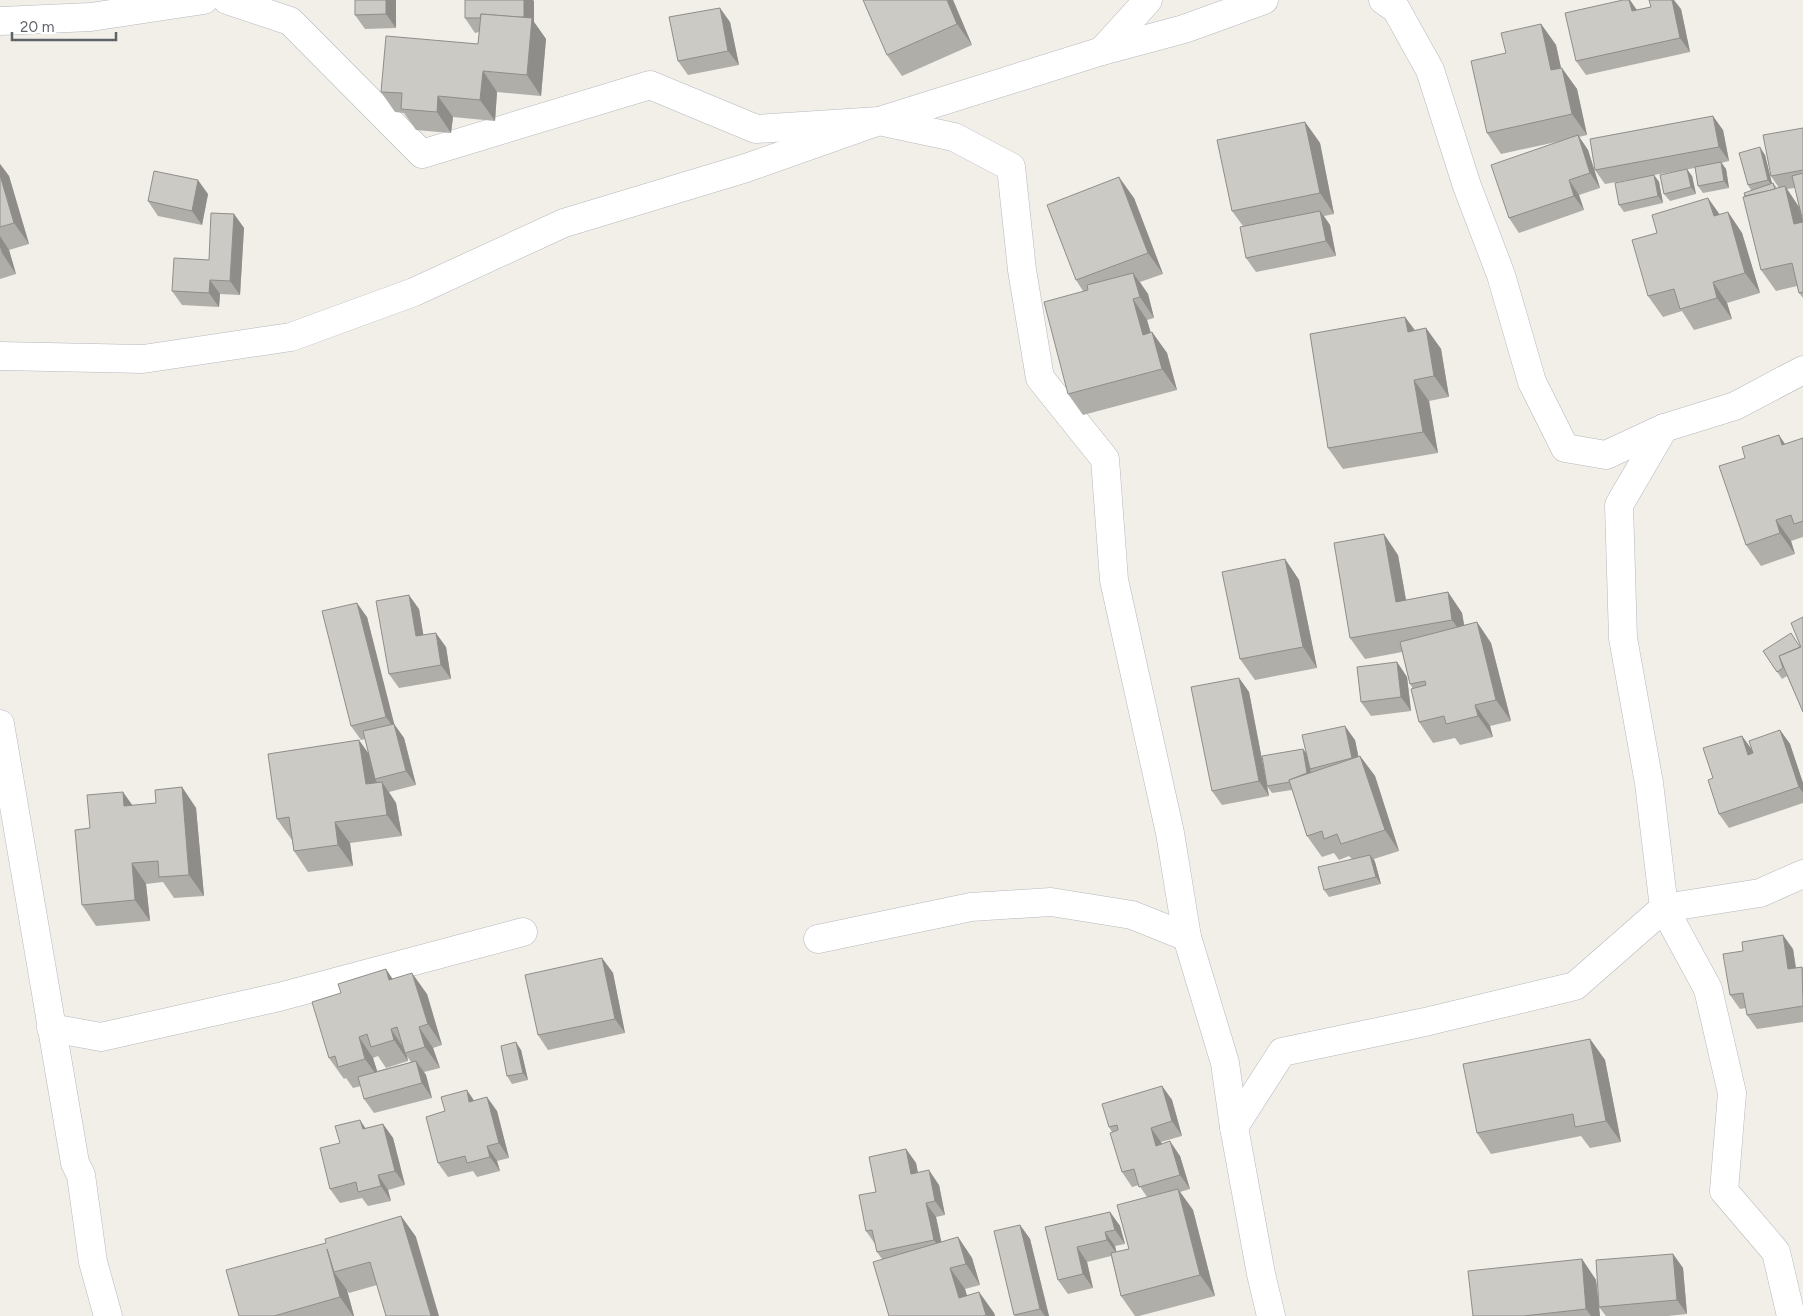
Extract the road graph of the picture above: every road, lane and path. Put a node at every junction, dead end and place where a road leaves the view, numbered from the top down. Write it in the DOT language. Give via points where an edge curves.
graph roads {
  1 [pos="204,0"];
  2 [pos="227,0"];
  3 [pos="1148,0"];
  4 [pos="1264,0"];
  5 [pos="1383,0"];
  6 [pos="0,21"];
  7 [pos="1102,51"];
  8 [pos="879,121"];
  9 [pos="0,356"];
  10 [pos="1803,370"];
  11 [pos="1664,428"];
  12 [pos="0,724"];
  13 [pos="1803,874"];
  14 [pos="1664,908"];
  15 [pos="523,932"];
  16 [pos="1187,937"];
  17 [pos="818,939"];
  18 [pos="51,1028"];
  19 [pos="1234,1127"];
  20 [pos="108,1316"];
  21 [pos="1271,1316"];
  22 [pos="1791,1316"];
  1 -- 6 [label="street" via="91,17"];
  2 -- 8 [label="street" via="290,21 422,154 650,85 756,129"];
  3 -- 7 [label="street"];
  4 -- 7 [label="street" via="1184,29"];
  5 -- 11 [label="street" via="1396,8 1430,70 1467,186 1501,275 1532,382 1565,448 1606,455"];
  7 -- 8 [label="street"];
  8 -- 9 [label="street" via="746,168 564,224 414,292 291,337 143,359"];
  8 -- 16 [label="street" via="954,137 1011,167 1022,270 1040,378 1106,459 1114,580 1170,833"];
  10 -- 11 [label="street" via="1735,406"];
  11 -- 14 [label="street" via="1619,505 1623,638 1649,783"];
  12 -- 18 [label="street"];
  13 -- 14 [label="street" via="1760,893"];
  14 -- 19 [label="street" via="1575,986 1282,1052"];
  14 -- 22 [label="street" via="1708,989 1732,1093 1724,1191 1776,1252"];
  15 -- 18 [label="street" via="280,997 101,1037"];
  16 -- 17 [label="street" via="1132,915 1051,902 971,906"];
  16 -- 19 [label="street" via="1225,1063"];
  18 -- 20 [label="street" via="74,1163 81,1175 93,1262"];
  19 -- 21 [label="street"];
}
